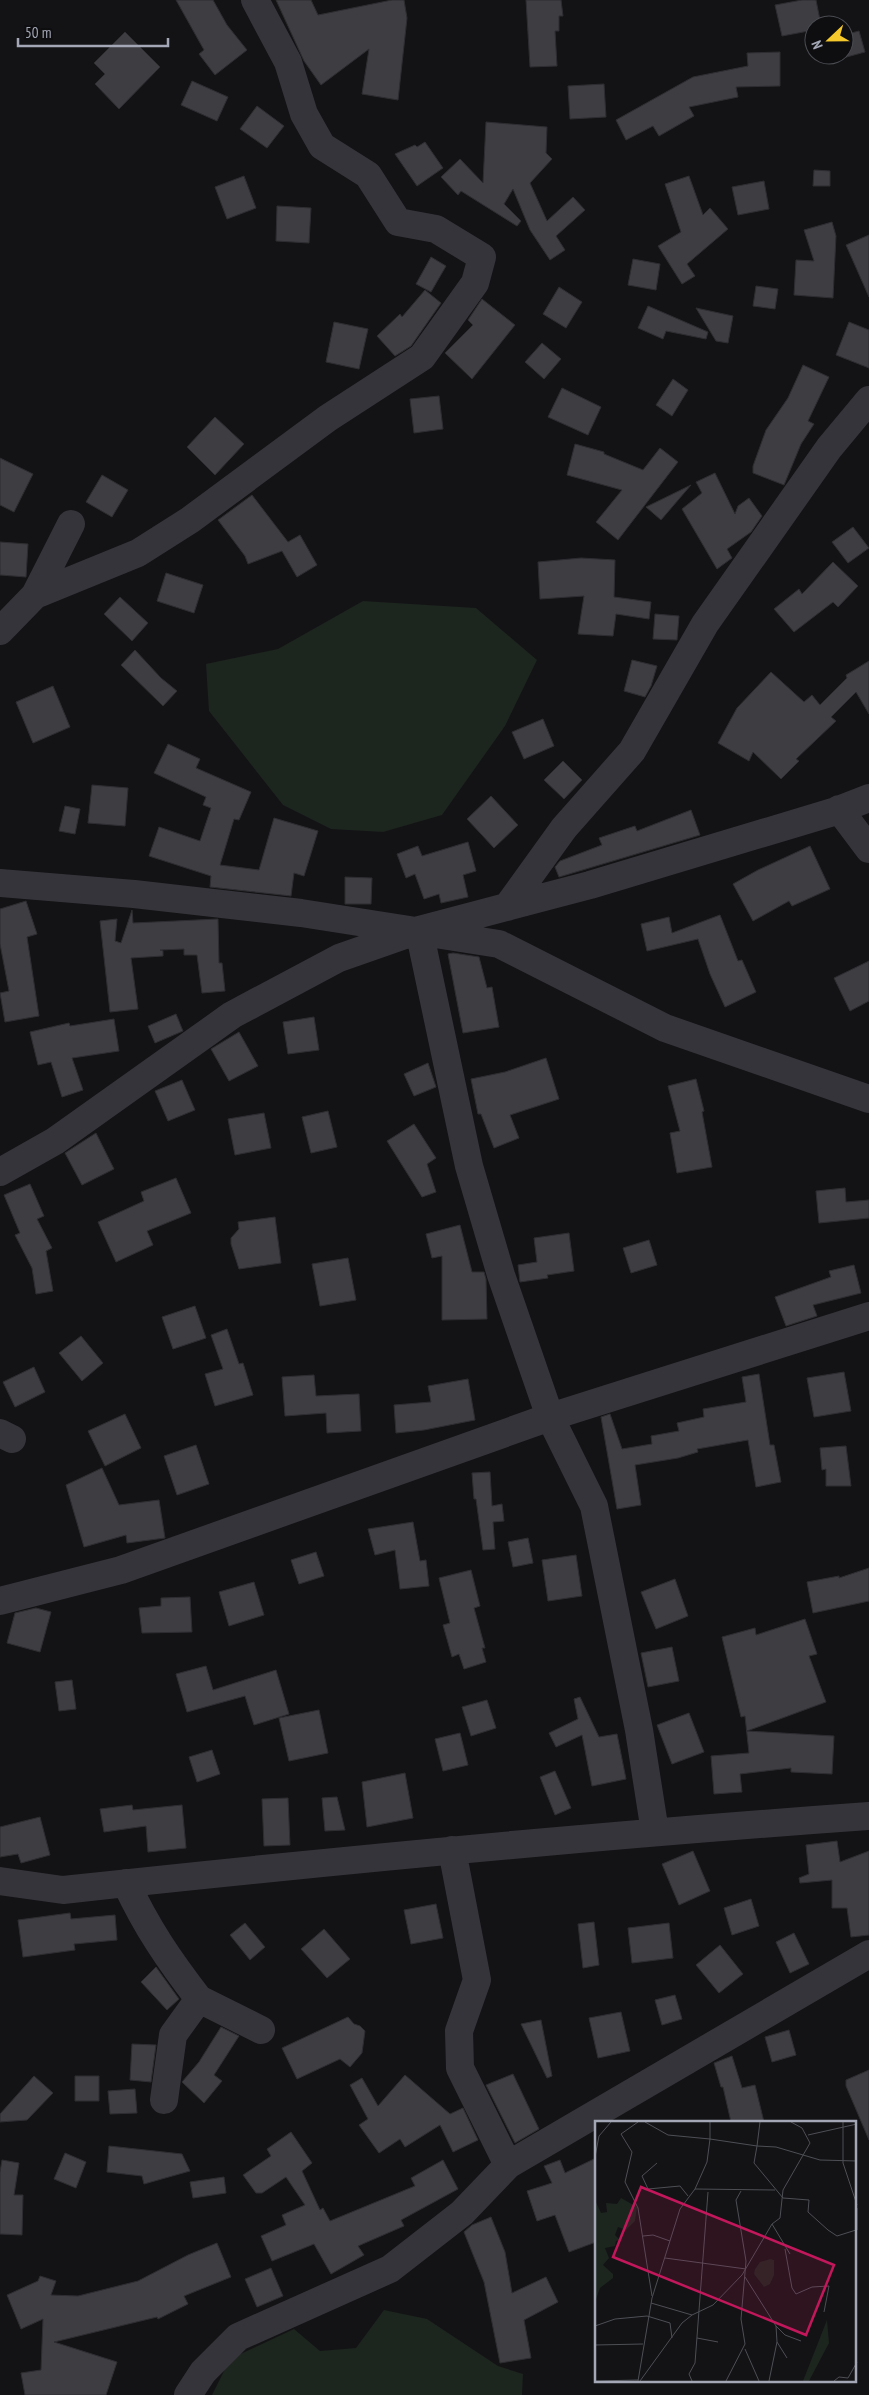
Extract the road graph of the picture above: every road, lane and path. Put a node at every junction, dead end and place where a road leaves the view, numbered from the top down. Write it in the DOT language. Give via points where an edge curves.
graph roads {
  1 [pos="255,0"];
  2 [pos="869,400"];
  3 [pos="71,524"];
  4 [pos="36,595"];
  5 [pos="0,631"];
  6 [pos="869,798"];
  7 [pos="839,809"];
  8 [pos="869,849"];
  9 [pos="0,883"];
  10 [pos="506,907"];
  11 [pos="419,930"];
  12 [pos="869,1099"];
  13 [pos="0,1172"];
  14 [pos="869,1316"];
  15 [pos="550,1417"];
  16 [pos="0,1601"];
  17 [pos="869,1816"];
  18 [pos="655,1832"];
  19 [pos="452,1850"];
  20 [pos="0,1881"];
  21 [pos="126,1883"];
  22 [pos="869,1954"];
  23 [pos="199,1999"];
  24 [pos="261,2030"];
  25 [pos="164,2100"];
  26 [pos="508,2165"];
  27 [pos="188,2395"];
  1 -- 4 [label="street" via="288,62 304,114 322,146 368,175 398,222 436,228 482,258 475,283 422,358 328,418 190,520 138,553"];
  2 -- 10 [label="street" via="830,448 705,624 632,751 564,828"];
  3 -- 4 [label="street"];
  4 -- 5 [label="street"];
  6 -- 7 [label="street"];
  7 -- 8 [label="street"];
  7 -- 10 [label="street" via="590,885"];
  9 -- 11 [label="street" via="134,894"];
  10 -- 11 [label="street"];
  11 -- 12 [label="street" via="499,944 665,1028"];
  11 -- 13 [label="street" via="339,958 232,1015 55,1140"];
  11 -- 15 [label="street" via="469,1166 501,1275"];
  14 -- 15 [label="street"];
  15 -- 16 [label="street" via="121,1570"];
  15 -- 18 [label="street" via="594,1506 639,1730"];
  17 -- 18 [label="street"];
  18 -- 19 [label="street"];
  19 -- 21 [label="street"];
  19 -- 26 [label="street" via="477,1980 459,2031 460,2068"];
  20 -- 21 [label="street" via="63,1890"];
  21 -- 23 [label="street" via="164,1954"];
  22 -- 26 [label="street"];
  23 -- 24 [label="street"];
  23 -- 25 [label="street" via="173,2035"];
  26 -- 27 [label="street" via="462,2213 390,2269 238,2337 203,2372"];
}
